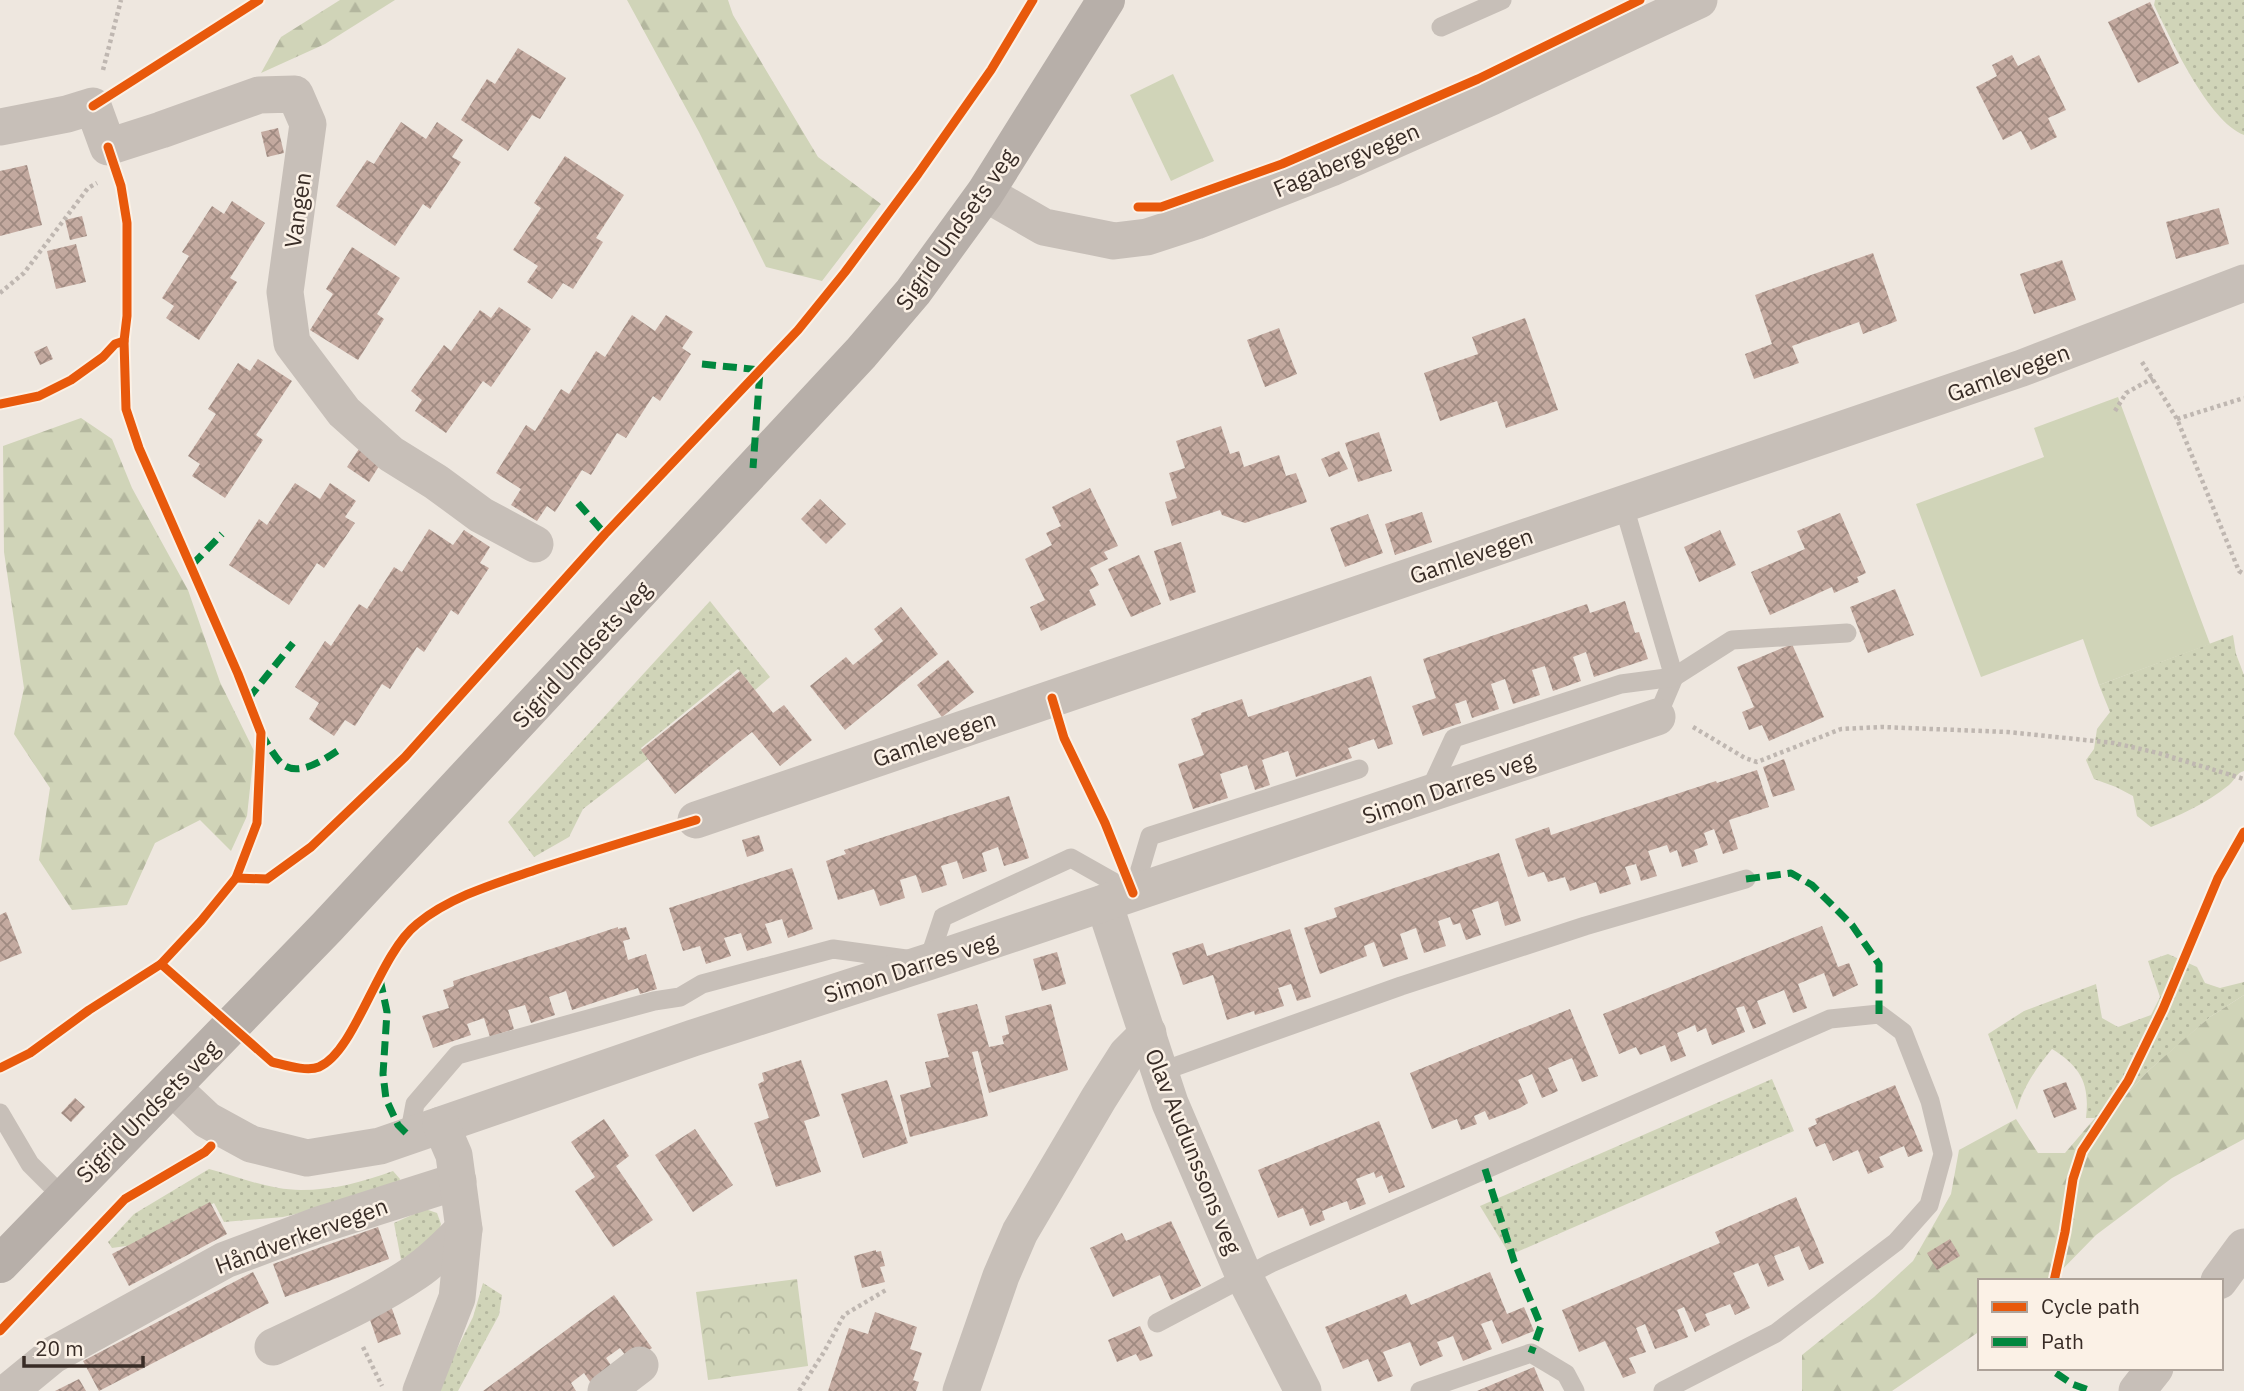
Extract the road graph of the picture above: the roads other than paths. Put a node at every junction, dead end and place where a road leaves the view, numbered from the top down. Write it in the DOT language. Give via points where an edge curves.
graph roads {
  1 [pos="1106,0"];
  2 [pos="1502,0"];
  3 [pos="1699,0"];
  4 [pos="1441,27"];
  5 [pos="0,127"];
  6 [pos="985,193"];
  7 [pos="2244,283"];
  8 [pos="1623,503"];
  9 [pos="535,544"];
  10 [pos="1847,633"];
  11 [pos="1674,677"];
  12 [pos="1657,717"];
  13 [pos="1359,769"];
  14 [pos="1429,793"];
  15 [pos="695,820"];
  16 [pos="1746,879"];
  17 [pos="1119,898"];
  18 [pos="929,962"];
  19 [pos="1148,1033"];
  20 [pos="1160,1072"];
  21 [pos="173,1088"];
  22 [pos="0,1113"];
  23 [pos="425,1131"];
  24 [pos="458,1181"];
  25 [pos="63,1197"];
  26 [pos="464,1229"];
  27 [pos="2244,1247"];
  28 [pos="0,1264"];
  29 [pos="1244,1276"];
  30 [pos="2220,1279"];
  31 [pos="1157,1322"];
  32 [pos="273,1347"];
  33 [pos="640,1365"];
  34 [pos="2153,1370"];
  35 [pos="2156,1370"];
  36 [pos="9,1391"];
  37 [pos="421,1391"];
  38 [pos="606,1391"];
  39 [pos="961,1391"];
  40 [pos="1303,1391"];
  41 [pos="1420,1391"];
  42 [pos="1575,1391"];
  43 [pos="1663,1391"];
  44 [pos="2137,1391"];
  45 [pos="2164,1391"];
  1 -- 6 [label="street, Sigrid Undsets veg"];
  2 -- 4 [label="lane"];
  3 -- 6 [label="street, Fagabergvegen" via="1331,168 1147,237 1114,241 1044,227"];
  5 -- 9 [label="street, Vangen" via="93,106 112,160 161,130 259,95 295,94 308,124 285,292 292,343 344,412 391,454 481,515"];
  6 -- 21 [label="street, Sigrid Undsets veg" via="913,292 861,353"];
  7 -- 8 [label="street, Gamlevegen" via="2022,368"];
  8 -- 11 [label="lane"];
  8 -- 15 [label="street, Gamlevegen"];
  10 -- 11 [label="lane" via="1732,640"];
  11 -- 12 [label="lane"];
  11 -- 14 [label="lane" via="1621,684 1454,738"];
  12 -- 14 [label="street, Simon Darres veg"];
  13 -- 17 [label="lane" via="1150,836"];
  14 -- 17 [label="street, Simon Darres veg"];
  16 -- 20 [label="lane" via="1401,986"];
  17 -- 18 [label="street, Simon Darres veg"];
  17 -- 18 [label="lane" via="1070,858 943,917"];
  17 -- 19 [label="street, Olav Audunssons veg"];
  18 -- 23 [label="street, Simon Darres veg"];
  18 -- 23 [label="lane" via="833,949 702,984 680,997 457,1055 415,1104"];
  19 -- 20 [label="street, Olav Audunssons veg"];
  19 -- 39 [label="street" via="1127,1054 1098,1098 1020,1232"];
  20 -- 29 [label="street, Olav Audunssons veg"];
  21 -- 23 [label="street, Simon Darres veg" via="226,1132 251,1144 307,1158 380,1146"];
  21 -- 25 [label="street, Sigrid Undsets veg"];
  22 -- 25 [label="lane" via="30,1164"];
  23 -- 24 [label="street" via="454,1155"];
  24 -- 26 [label="street"];
  24 -- 36 [label="street, Håndverkervegen" via="225,1259 53,1355"];
  25 -- 28 [label="street, Sigrid Undsets veg"];
  26 -- 32 [label="street" via="415,1273"];
  26 -- 37 [label="street" via="457,1298"];
  27 -- 30 [label="street"];
  29 -- 31 [label="lane"];
  29 -- 40 [label="street, Olav Audunssons veg"];
  29 -- 43 [label="lane" via="1830,1019 1879,1014 1903,1032 1930,1101 1944,1154 1929,1205 1896,1242 1776,1333"];
  33 -- 38 [label="street"];
  34 -- 44 [label="street"];
  35 -- 45 [label="street"];
  41 -- 42 [label="lane" via="1531,1353 1566,1374"];
}
